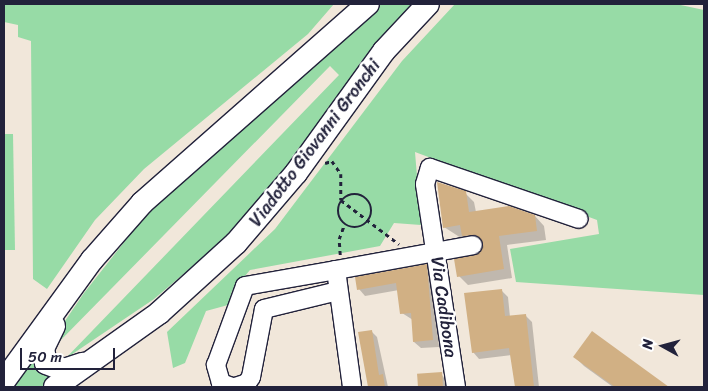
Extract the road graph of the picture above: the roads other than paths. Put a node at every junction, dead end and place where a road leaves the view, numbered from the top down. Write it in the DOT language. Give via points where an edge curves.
graph roads {
  1 [pos="368,4"];
  2 [pos="428,4"];
  3 [pos="579,219"];
  4 [pos="473,245"];
  5 [pos="436,252"];
  6 [pos="339,270"];
  7 [pos="81,274"];
  8 [pos="338,291"];
  9 [pos="128,337"];
  10 [pos="4,380"];
  11 [pos="55,387"];
  12 [pos="234,387"];
  13 [pos="352,387"];
  14 [pos="456,387"];
  1 -- 7 [label="main road" via="160,185"];
  2 -- 9 [label="main road, Viadotto Giovanni Gronchi" via="378,58 312,151 224,255"];
  3 -- 5 [label="street, Via Cadibona" via="430,168 425,184"];
  4 -- 5 [label="street"];
  5 -- 6 [label="street"];
  5 -- 14 [label="street, Via Cadibona"];
  6 -- 8 [label="street"];
  6 -- 12 [label="street" via="245,286 216,365 221,383"];
  7 -- 9 [label="main road" via="44,346 45,362 60,369 79,367"];
  7 -- 10 [label="main road"];
  8 -- 12 [label="street" via="264,309 251,377 247,383"];
  8 -- 13 [label="street"];
  9 -- 11 [label="main road, Viadotto Giovanni Gronchi"];
}
